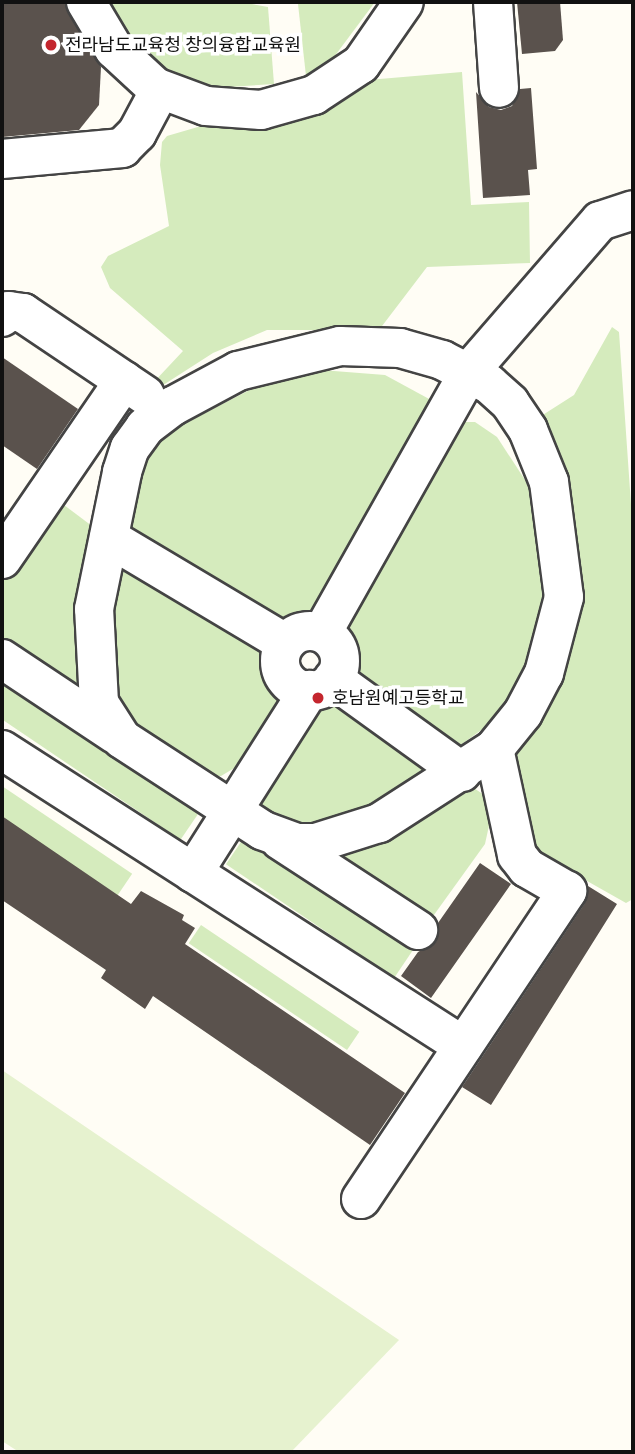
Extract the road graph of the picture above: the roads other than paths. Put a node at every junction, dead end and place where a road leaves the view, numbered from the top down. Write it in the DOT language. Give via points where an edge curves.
graph roads {
  1 [pos="86,2"];
  2 [pos="404,2"];
  3 [pos="493,2"];
  4 [pos="499,88"];
  5 [pos="160,90"];
  6 [pos="2,159"];
  7 [pos="633,210"];
  8 [pos="2,317"];
  9 [pos="469,372"];
  10 [pos="124,381"];
  11 [pos="167,410"];
  12 [pos="109,538"];
  13 [pos="2,559"];
  14 [pos="322,633"];
  15 [pos="285,643"];
  16 [pos="2,659"];
  17 [pos="321,685"];
  18 [pos="122,739"];
  19 [pos="494,749"];
  20 [pos="2,750"];
  21 [pos="462,772"];
  22 [pos="234,811"];
  23 [pos="280,840"];
  24 [pos="193,873"];
  25 [pos="418,930"];
  26 [pos="463,1046"];
  27 [pos="361,1199"];
  1 -- 5 [label="lane" via="114,48"];
  2 -- 5 [label="lane" via="361,64 314,95 261,110 206,106"];
  3 -- 4 [label="lane"];
  5 -- 6 [label="lane" via="137,133 122,148"];
  7 -- 9 [label="lane" via="600,221"];
  8 -- 10 [label="lane" via="9,312 23,313"];
  9 -- 11 [label="lane" via="400,348 340,346 238,371"];
  9 -- 14 [label="lane"];
  9 -- 19 [label="lane" via="510,403 528,430 549,482 563,561 564,597 544,673 523,713"];
  10 -- 11 [label="lane"];
  10 -- 13 [label="lane"];
  11 -- 12 [label="lane" via="145,427 130,448"];
  12 -- 15 [label="lane"];
  12 -- 18 [label="lane" via="94,610 95,680 108,723"];
  14 -- 15 [label="lane" via="301,632"];
  14 -- 17 [label="lane" via="339,655"];
  15 -- 17 [label="lane" via="282,673 295,687"];
  16 -- 18 [label="lane"];
  17 -- 21 [label="lane"];
  17 -- 22 [label="lane"];
  18 -- 22 [label="lane"];
  19 -- 21 [label="lane"];
  19 -- 26 [label="lane" via="517,855 527,868 568,891"];
  20 -- 24 [label="lane"];
  21 -- 23 [label="lane" via="380,823 316,843"];
  22 -- 23 [label="lane"];
  22 -- 24 [label="lane"];
  23 -- 25 [label="lane"];
  24 -- 26 [label="lane"];
  26 -- 27 [label="lane"];
}
